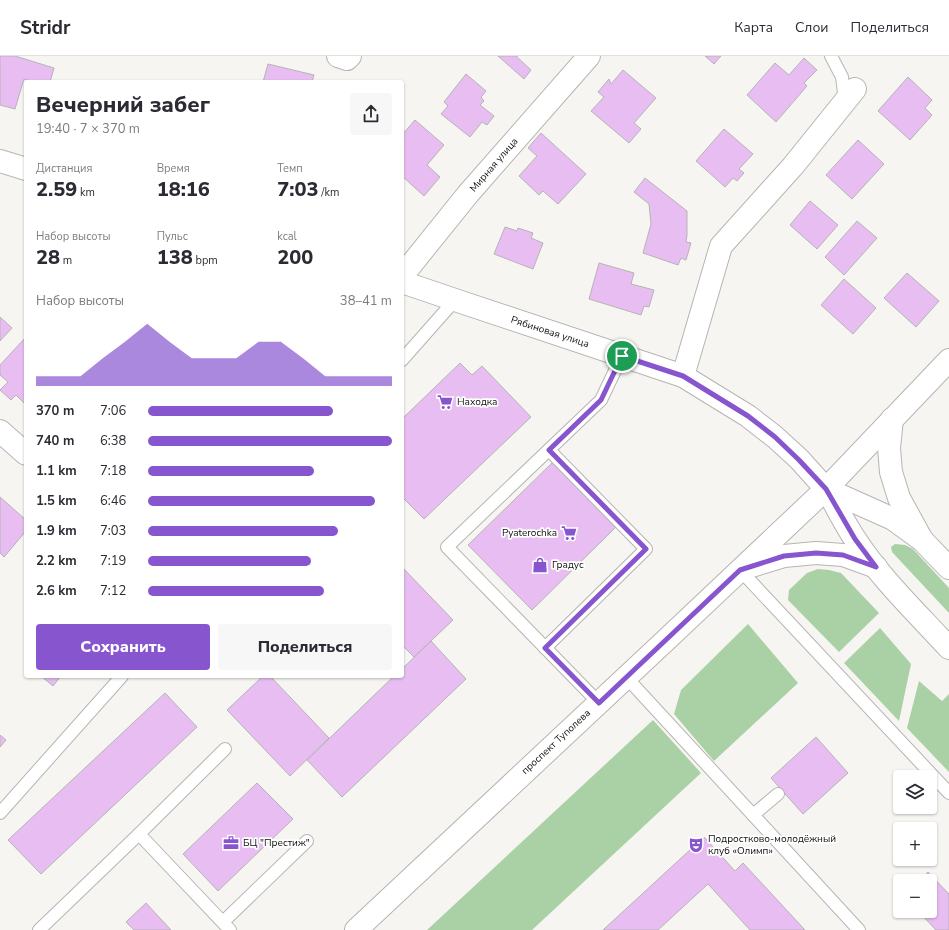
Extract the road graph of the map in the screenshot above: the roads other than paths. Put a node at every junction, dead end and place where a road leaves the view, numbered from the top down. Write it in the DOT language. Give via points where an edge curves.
graph roads {
  1 [pos="338,56"];
  2 [pos="350,56"];
  3 [pos="589,56"];
  4 [pos="831,56"];
  5 [pos="850,95"];
  6 [pos="0,161"];
  7 [pos="24,168"];
  8 [pos="404,274"];
  9 [pos="404,283"];
  10 [pos="455,300"];
  11 [pos="622,356"];
  12 [pos="404,358"];
  13 [pos="949,360"];
  14 [pos="683,376"];
  15 [pos="892,419"];
  16 [pos="0,431"];
  17 [pos="549,450"];
  18 [pos="24,452"];
  19 [pos="826,489"];
  20 [pos="922,540"];
  21 [pos="876,567"];
  22 [pos="949,568"];
  23 [pos="740,570"];
  24 [pos="545,648"];
  25 [pos="949,648"];
  26 [pos="626,677"];
  27 [pos="120,678"];
  28 [pos="599,703"];
  29 [pos="225,749"];
  30 [pos="949,793"];
  31 [pos="778,794"];
  32 [pos="0,814"];
  33 [pos="753,815"];
  34 [pos="139,834"];
  35 [pos="308,841"];
  36 [pos="227,926"];
  37 [pos="39,930"];
  38 [pos="356,930"];
  39 [pos="859,930"];
  1 -- 2 [label="street" via="347,59"];
  3 -- 8 [label="street, Мирная улица" via="468,194"];
  4 -- 5 [label="lane"];
  5 -- 14 [label="street" via="793,166 721,246"];
  6 -- 7 [label="street"];
  9 -- 10 [label="street, Рябиновая улица"];
  10 -- 11 [label="street, Рябиновая улица"];
  10 -- 12 [label="lane"];
  11 -- 14 [label="street, Рябиновая улица"];
  11 -- 17 [label="lane" via="601,400"];
  13 -- 15 [label="street, проспект Туполева"];
  14 -- 19 [label="street, Рябиновая улица" via="748,416 775,437"];
  15 -- 19 [label="street, проспект Туполева"];
  15 -- 20 [label="street" via="889,448 891,472 899,498"];
  16 -- 18 [label="street"];
  17 -- 24 [label="lane" via="646,549"];
  17 -- 24 [label="lane" via="447,547"];
  19 -- 20 [label="street" via="893,519"];
  19 -- 21 [label="street" via="855,539"];
  19 -- 23 [label="street, проспект Туполева"];
  20 -- 22 [label="street"];
  21 -- 23 [label="street" via="843,555 816,553 784,556"];
  21 -- 25 [label="street"];
  23 -- 26 [label="street, проспект Туполева"];
  23 -- 30 [label="lane"];
  24 -- 28 [label="lane"];
  26 -- 28 [label="street, проспект Туполева"];
  26 -- 33 [label="lane"];
  27 -- 32 [label="lane"];
  28 -- 38 [label="street, проспект Туполева"];
  29 -- 34 [label="lane"];
  31 -- 33 [label="lane"];
  33 -- 39 [label="lane"];
  34 -- 36 [label="lane"];
  34 -- 37 [label="lane"];
  35 -- 36 [label="lane"];
}
